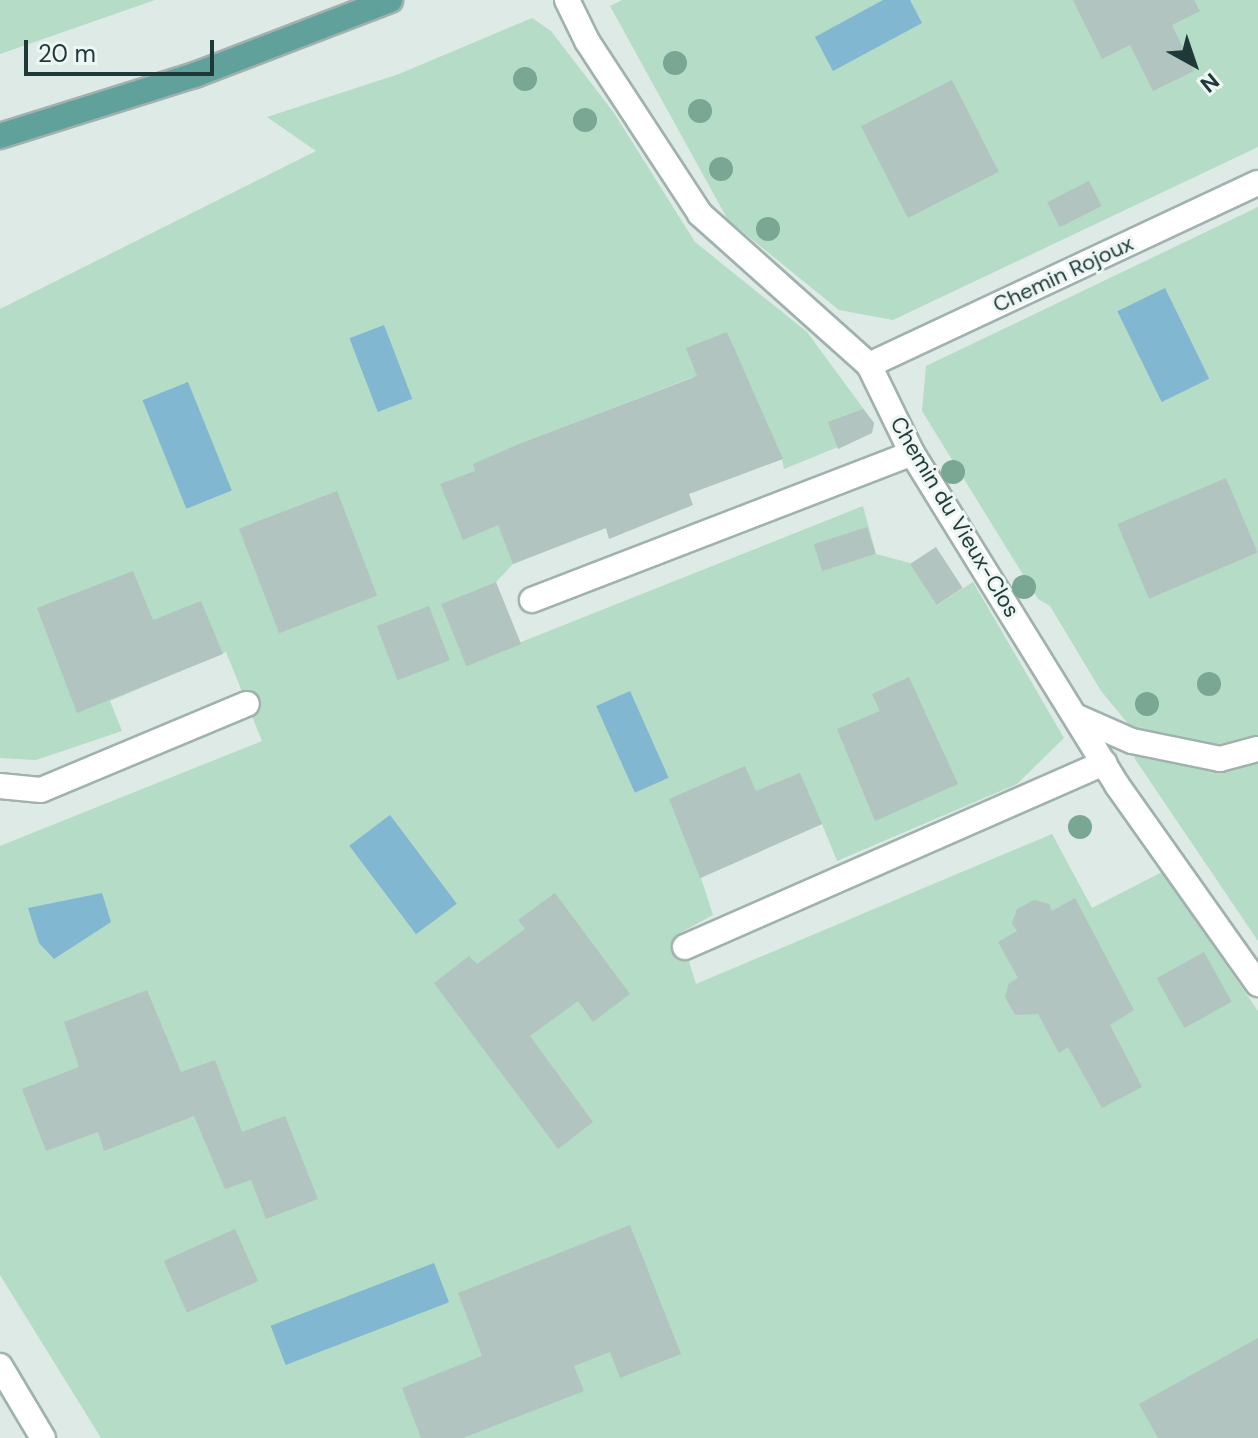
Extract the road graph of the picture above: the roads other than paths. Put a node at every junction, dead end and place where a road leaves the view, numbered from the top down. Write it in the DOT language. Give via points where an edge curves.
graph roads {
  1 [pos="390,0"];
  2 [pos="567,0"];
  3 [pos="0,136"];
  4 [pos="1258,183"];
  5 [pos="869,365"];
  6 [pos="912,453"];
  7 [pos="532,600"];
  8 [pos="247,704"];
  9 [pos="1075,716"];
  10 [pos="1258,749"];
  11 [pos="1104,763"];
  12 [pos="0,786"];
  13 [pos="685,947"];
  14 [pos="1258,984"];
  15 [pos="0,1366"];
  16 [pos="43,1438"];
  1 -- 3 [label="main road" via="195,75"];
  2 -- 5 [label="street, Chemin du Vieux-Clos" via="587,41 700,214"];
  4 -- 5 [label="street, Chemin Rojoux"];
  5 -- 6 [label="street, Chemin du Vieux-Clos"];
  6 -- 7 [label="street"];
  6 -- 9 [label="street, Chemin du Vieux-Clos"];
  8 -- 12 [label="street" via="41,790"];
  9 -- 10 [label="street" via="1132,741 1220,759"];
  9 -- 11 [label="street, Chemin du Vieux-Clos"];
  11 -- 13 [label="street"];
  11 -- 14 [label="street, Chemin du Vieux-Clos"];
  15 -- 16 [label="street"];
}
